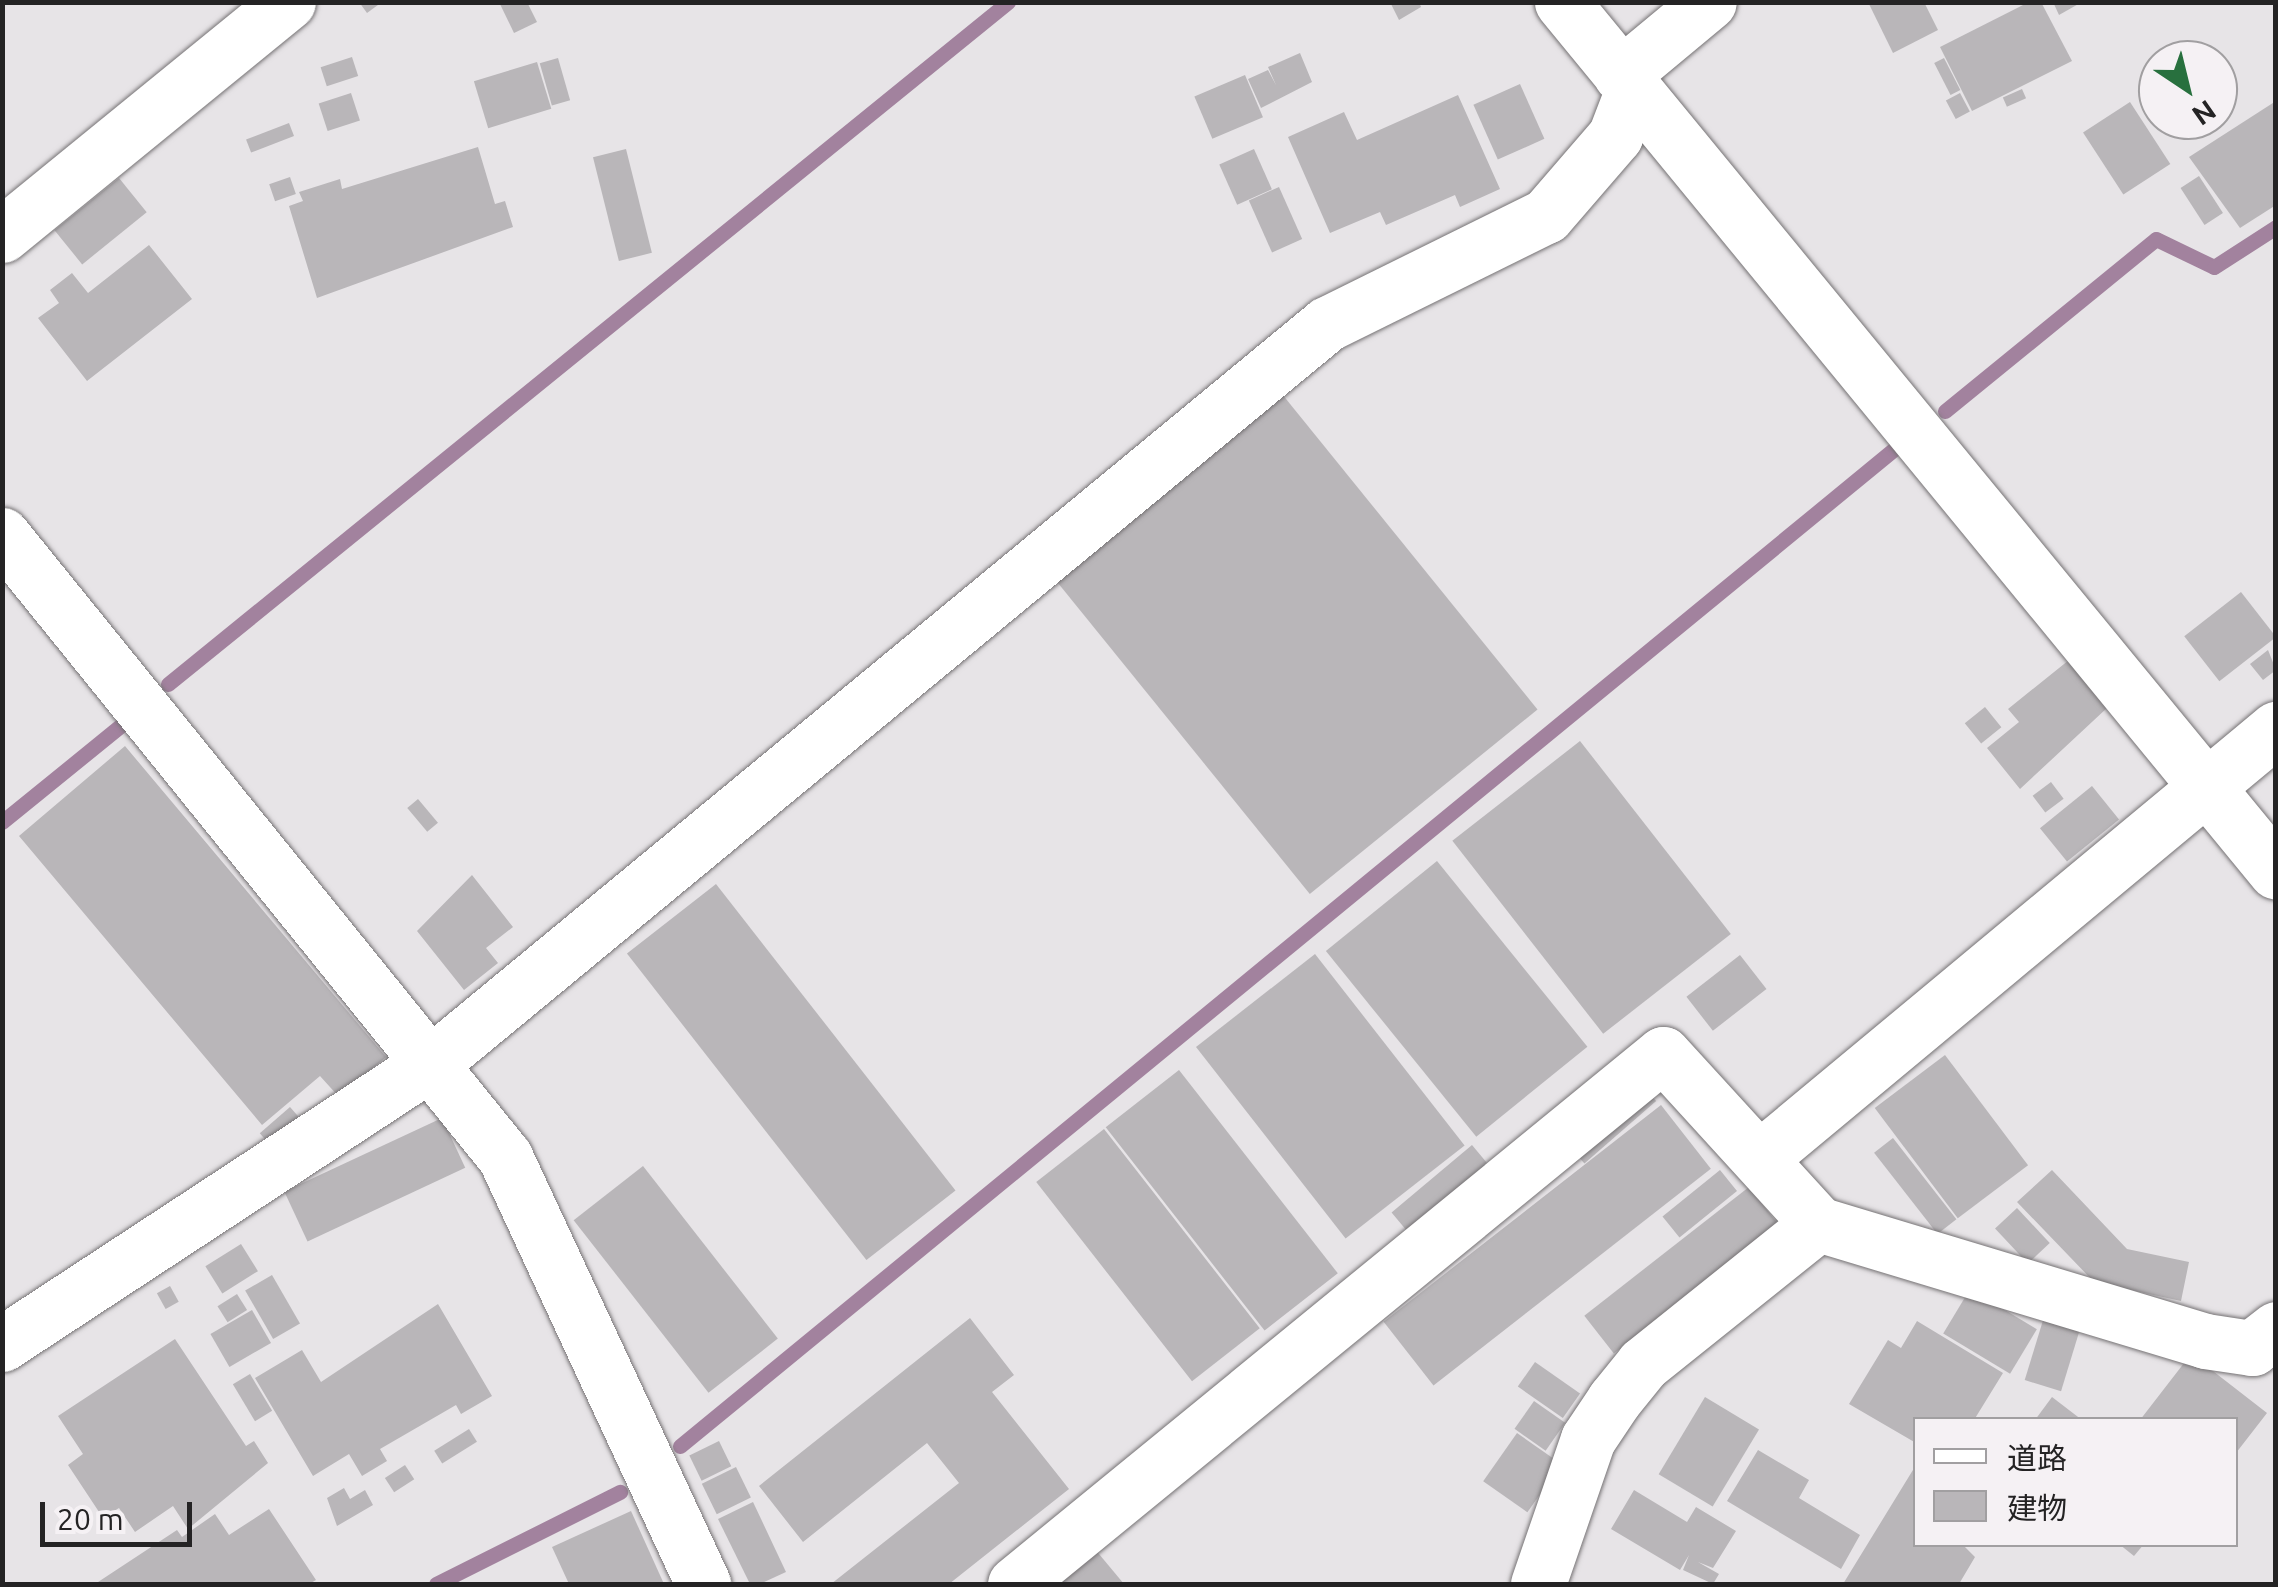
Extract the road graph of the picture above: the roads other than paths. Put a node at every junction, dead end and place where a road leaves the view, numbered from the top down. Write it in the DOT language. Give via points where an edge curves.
graph roads {
  1 [pos="288,2"];
  2 [pos="1562,2"];
  3 [pos="1709,2"];
  4 [pos="1627,82"];
  5 [pos="2,235"];
  6 [pos="2,536"];
  7 [pos="2276,729"];
  8 [pos="2206,787"];
  9 [pos="2276,872"];
  10 [pos="435,1060"];
  11 [pos="1761,1156"];
  12 [pos="1818,1224"];
  13 [pos="2276,1329"];
  14 [pos="2,1344"];
  15 [pos="703,1584"];
  16 [pos="1016,1584"];
  17 [pos="1538,1584"];
  1 -- 5 [label="street"];
  2 -- 4 [label="street"];
  3 -- 4 [label="street"];
  4 -- 8 [label="street"];
  4 -- 10 [label="street" via="1615,136 1546,216 1326,324"];
  6 -- 10 [label="street"];
  7 -- 8 [label="street"];
  8 -- 9 [label="street"];
  8 -- 11 [label="street"];
  10 -- 14 [label="street"];
  10 -- 15 [label="street" via="514,1174"];
  11 -- 12 [label="street"];
  11 -- 16 [label="street" via="1663,1054"];
  12 -- 13 [label="street" via="2205,1341 2252,1348"];
  12 -- 17 [label="street" via="1643,1364 1614,1400 1588,1439"];
}
